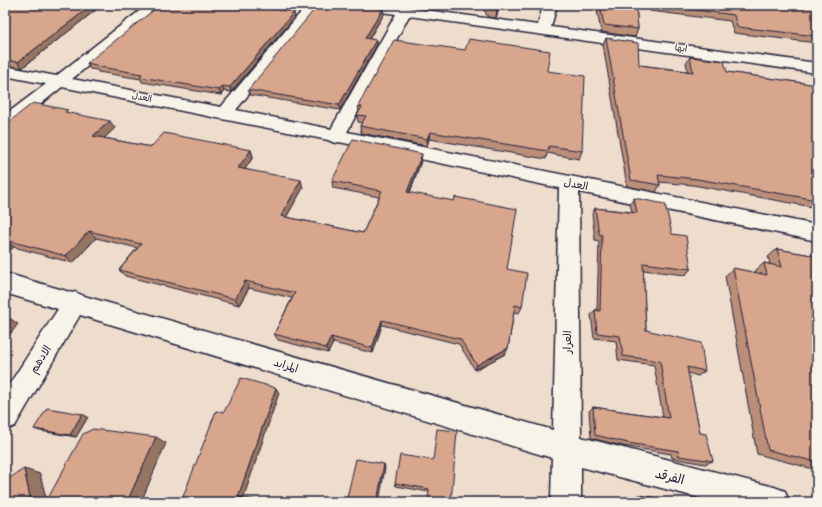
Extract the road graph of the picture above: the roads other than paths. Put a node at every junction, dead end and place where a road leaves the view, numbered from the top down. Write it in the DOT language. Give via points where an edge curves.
graph roads {
  1 [pos="155,5"];
  2 [pos="314,5"];
  3 [pos="359,5"];
  4 [pos="550,5"];
  5 [pos="404,12"];
  6 [pos="544,29"];
  7 [pos="817,68"];
  8 [pos="5,71"];
  9 [pos="60,82"];
  10 [pos="225,113"];
  11 [pos="5,124"];
  12 [pos="335,136"];
  13 [pos="569,183"];
  14 [pos="817,233"];
  15 [pos="5,283"];
  16 [pos="75,302"];
  17 [pos="5,416"];
  18 [pos="566,448"];
  19 [pos="566,502"];
  20 [pos="774,502"];
  1 -- 9 [label="street"];
  2 -- 10 [label="street"];
  3 -- 5 [label="street, ابها"];
  4 -- 6 [label="street"];
  5 -- 6 [label="street, ابها"];
  5 -- 12 [label="street"];
  6 -- 7 [label="street, ابها"];
  8 -- 9 [label="street, العدل"];
  9 -- 10 [label="street, العدل"];
  9 -- 11 [label="street"];
  10 -- 12 [label="street, العدل"];
  12 -- 13 [label="street, العدل"];
  13 -- 14 [label="street, العدل"];
  13 -- 18 [label="street, العرار"];
  15 -- 16 [label="street, المرابد"];
  16 -- 17 [label="street, الادهم"];
  16 -- 18 [label="street, المرابد"];
  18 -- 19 [label="street, العرار"];
  18 -- 20 [label="street, الفرقد"];
}
